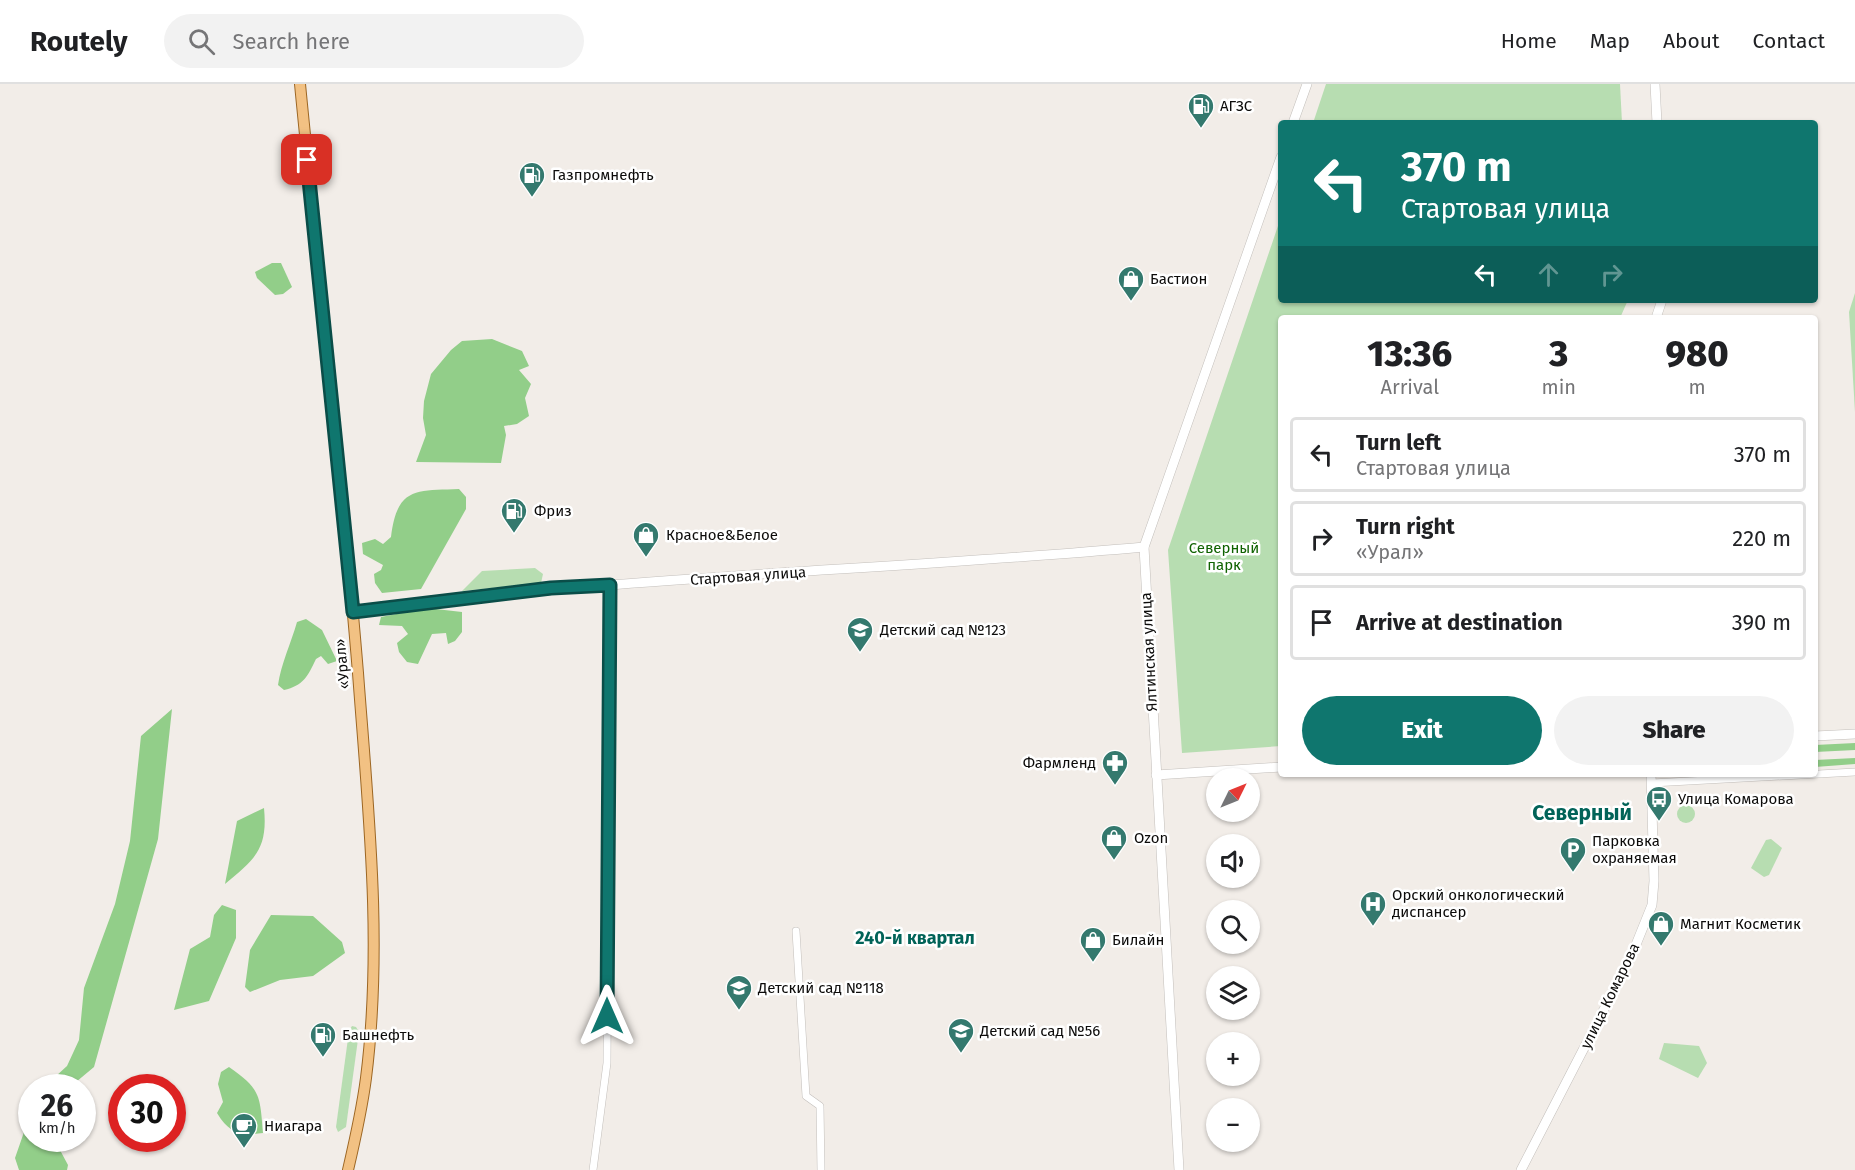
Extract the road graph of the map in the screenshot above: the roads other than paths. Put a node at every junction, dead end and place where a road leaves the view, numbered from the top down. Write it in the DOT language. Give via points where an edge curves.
graph roads {
  1 [pos="300,84"];
  2 [pos="1307,84"];
  3 [pos="1655,84"];
  4 [pos="1294,120"];
  5 [pos="1657,120"];
  6 [pos="1278,166"];
  7 [pos="1144,547"];
  8 [pos="610,585"];
  9 [pos="353,612"];
  10 [pos="1855,734"];
  11 [pos="1818,736"];
  12 [pos="1278,767"];
  13 [pos="1855,772"];
  14 [pos="1818,773"];
  15 [pos="1156,775"];
  16 [pos="1710,777"];
  17 [pos="1652,779"];
  18 [pos="796,931"];
  19 [pos="348,1170"];
  20 [pos="593,1170"];
  21 [pos="821,1170"];
  22 [pos="1179,1170"];
  23 [pos="1521,1170"];
  1 -- 9 [label="main road, «Урал»"];
  2 -- 4 [label="main road"];
  3 -- 5 [label="main road"];
  6 -- 7 [label="main road, Ялтинская улица"];
  7 -- 8 [label="main road, Стартовая улица"];
  7 -- 15 [label="main road, Ялтинская улица"];
  8 -- 9 [label="main road, Стартовая улица"];
  8 -- 20 [label="street" via="607,1063"];
  9 -- 19 [label="main road, «Урал»" via="374,922 366,1080"];
  10 -- 11 [label="main road"];
  12 -- 15 [label="main road"];
  13 -- 14 [label="street"];
  15 -- 22 [label="main road, Ялтинская улица"];
  16 -- 17 [label="street"];
  17 -- 23 [label="main road, улица Комарова" via="1652,905 1631,957"];
  18 -- 21 [label="street" via="806,1096 820,1106"];
}
